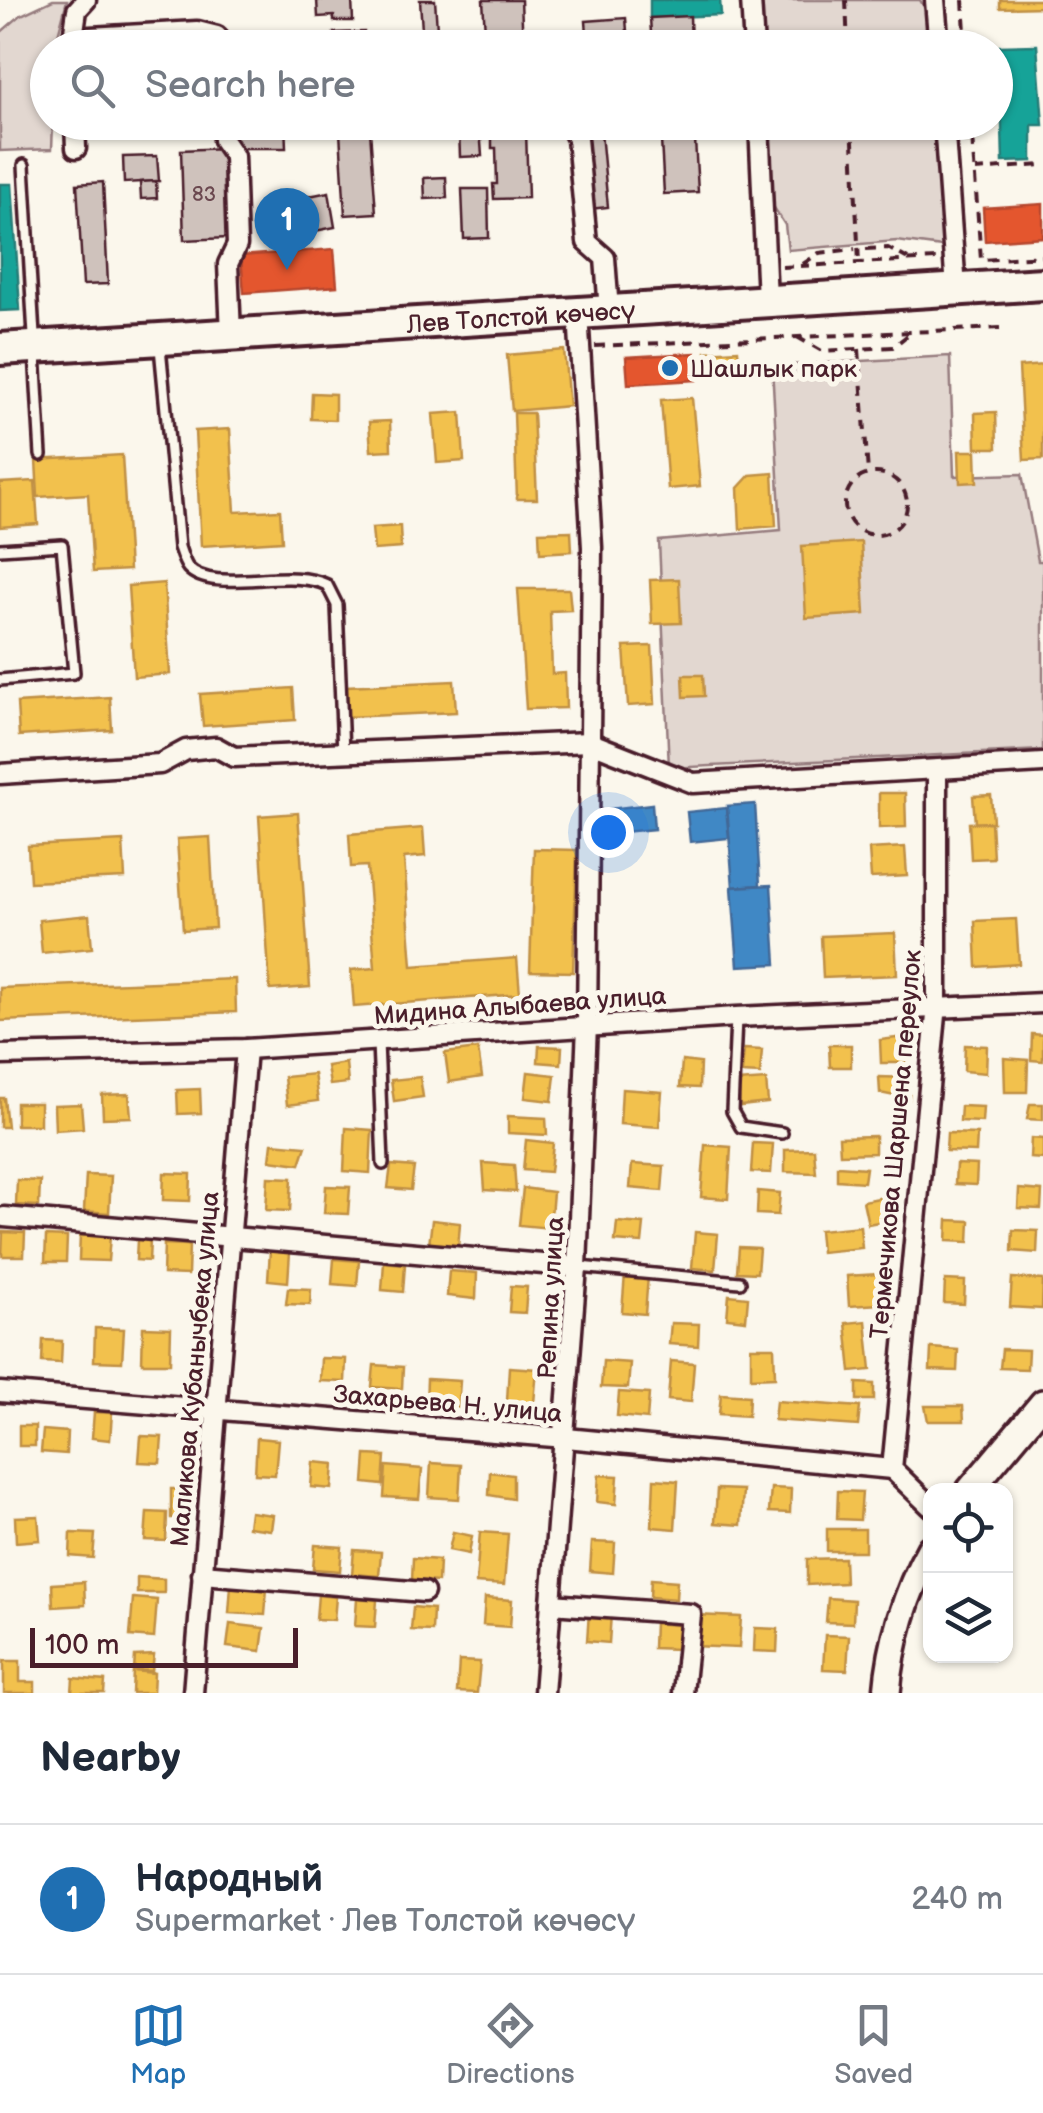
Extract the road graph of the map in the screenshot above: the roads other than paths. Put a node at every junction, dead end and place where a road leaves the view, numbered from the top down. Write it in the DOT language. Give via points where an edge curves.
graph roads {
  1 [pos="86,0"];
  2 [pos="751,0"];
  3 [pos="936,0"];
  4 [pos="74,30"];
  5 [pos="753,30"];
  6 [pos="938,30"];
  7 [pos="76,140"];
  8 [pos="223,140"];
  9 [pos="578,140"];
  10 [pos="760,140"];
  11 [pos="945,140"];
  12 [pos="76,148"];
  13 [pos="24,164"];
  14 [pos="1043,284"];
  15 [pos="956,289"];
  16 [pos="767,300"];
  17 [pos="610,311"];
  18 [pos="578,313"];
  19 [pos="231,334"];
  20 [pos="159,339"];
  21 [pos="34,347"];
  22 [pos="0,349"];
  23 [pos="41,455"];
  24 [pos="0,549"];
  25 [pos="0,680"];
  26 [pos="589,742"];
  27 [pos="343,752"];
  28 [pos="1043,763"];
  29 [pos="937,770"];
  30 [pos="0,774"];
  31 [pos="1043,1003"];
  32 [pos="937,1006"];
  33 [pos="736,1017"];
  34 [pos="586,1025"];
  35 [pos="378,1040"];
  36 [pos="246,1049"];
  37 [pos="0,1055"];
  38 [pos="782,1133"];
  39 [pos="382,1164"];
  40 [pos="4,1217"];
  41 [pos="228,1236"];
  42 [pos="578,1267"];
  43 [pos="740,1282"];
  44 [pos="0,1392"];
  45 [pos="1043,1403"];
  46 [pos="215,1410"];
  47 [pos="566,1438"];
  48 [pos="892,1469"];
  49 [pos="976,1483"];
  50 [pos="923,1499"];
  51 [pos="923,1564"];
  52 [pos="202,1574"];
  53 [pos="424,1592"];
  54 [pos="552,1604"];
  55 [pos="193,1693"];
  56 [pos="544,1693"];
  57 [pos="683,1693"];
  58 [pos="888,1693"];
  1 -- 4 [label="street" via="76,10"];
  2 -- 5 [label="street"];
  3 -- 6 [label="street"];
  7 -- 12 [label="street"];
  8 -- 19 [label="street" via="234,156"];
  9 -- 17 [label="street" via="587,242 605,258"];
  10 -- 16 [label="street"];
  11 -- 15 [label="street"];
  13 -- 21 [label="lane"];
  14 -- 15 [label="main road, Лев Толстой көчөсү"];
  15 -- 16 [label="main road, Лев Толстой көчөсү"];
  16 -- 17 [label="main road, Лев Толстой көчөсү"];
  17 -- 18 [label="main road, Лев Толстой көчөсү"];
  18 -- 19 [label="main road, Лев Толстой көчөсү"];
  18 -- 26 [label="street, Репина улица" via="592,548"];
  19 -- 20 [label="main road, Лев Толстой көчөсү"];
  20 -- 21 [label="main road, Лев Толстой көчөсү"];
  20 -- 27 [label="lane" via="184,559 189,570 224,580 297,575 327,584 337,605"];
  21 -- 22 [label="main road, Лев Толстой көчөсү"];
  21 -- 23 [label="lane"];
  24 -- 25 [label="lane" via="62,546 74,673"];
  26 -- 27 [label="street"];
  26 -- 29 [label="street" via="692,783"];
  26 -- 34 [label="street, Репина улица"];
  27 -- 30 [label="street" via="234,757 216,747 186,750 160,764"];
  28 -- 29 [label="street"];
  29 -- 32 [label="street, Термечикова Шаршена переулок"];
  31 -- 32 [label="street, Мидина Алыбаева улица"];
  32 -- 33 [label="street, Мидина Алыбаева улица"];
  32 -- 48 [label="street, Термечикова Шаршена переулок"];
  33 -- 34 [label="street, Мидина Алыбаева улица"];
  33 -- 38 [label="lane" via="732,1111 741,1127"];
  34 -- 35 [label="street, Мидина Алыбаева улица"];
  34 -- 42 [label="street, Репина улица"];
  35 -- 36 [label="street, Мидина Алыбаева улица"];
  35 -- 39 [label="lane"];
  36 -- 37 [label="street, Мидина Алыбаева улица"];
  36 -- 41 [label="street, Маликова Кубанычбека улица"];
  40 -- 41 [label="street"];
  41 -- 42 [label="street"];
  41 -- 46 [label="street, Маликова Кубанычбека улица"];
  42 -- 43 [label="lane"];
  42 -- 47 [label="street, Репина улица"];
  44 -- 46 [label="street, Захарьева Н. улица"];
  45 -- 49 [label="street"];
  46 -- 47 [label="street, Захарьева Н. улица"];
  46 -- 52 [label="street, Маликова Кубанычбека улица"];
  47 -- 48 [label="street, Захарьева Н. улица"];
  47 -- 54 [label="street, Репина улица"];
  48 -- 50 [label="street"];
  51 -- 58 [label="street" via="908,1596"];
  52 -- 53 [label="street"];
  52 -- 55 [label="street, Маликова Кубанычбека улица"];
  54 -- 56 [label="street, Репина улица"];
  54 -- 57 [label="street" via="692,1614"];
}
